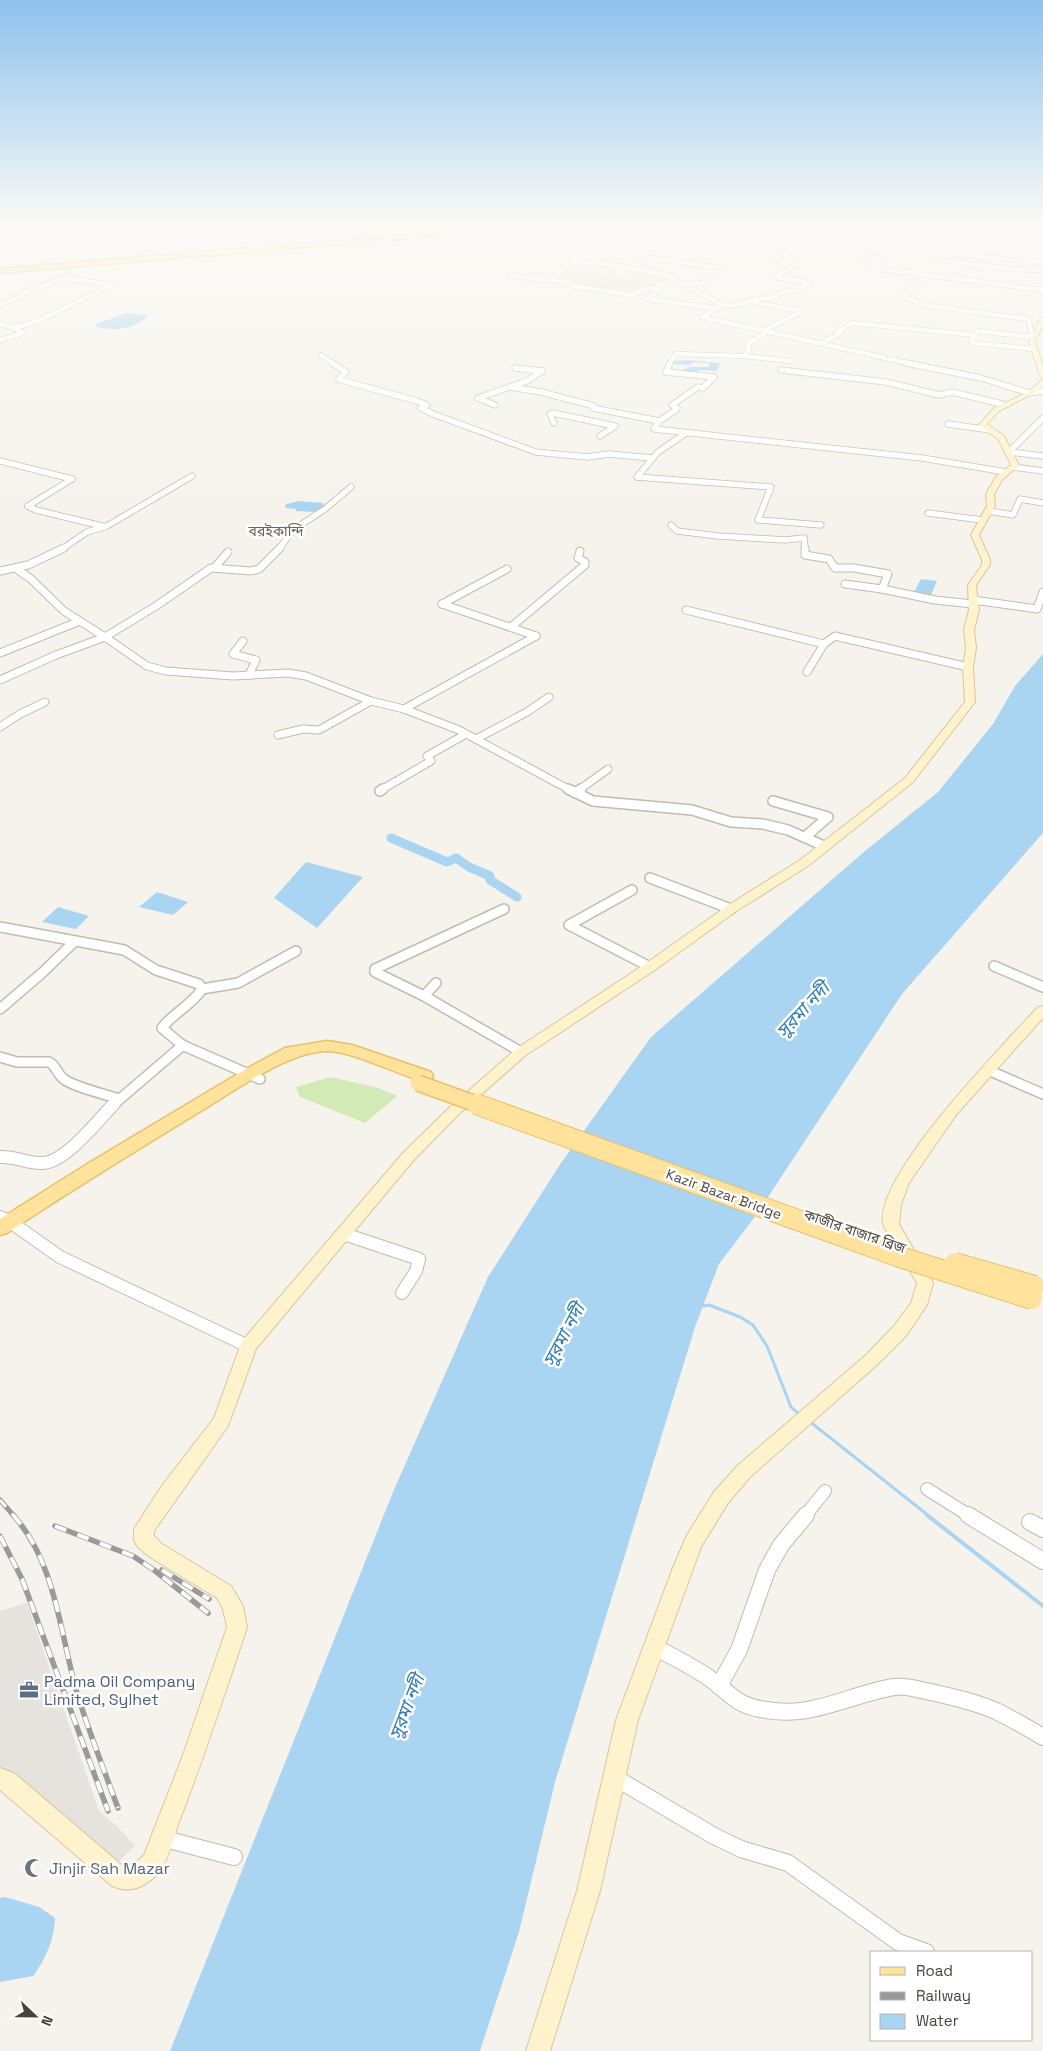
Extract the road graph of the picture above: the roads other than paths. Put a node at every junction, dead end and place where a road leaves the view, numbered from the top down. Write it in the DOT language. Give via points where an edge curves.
graph roads {
  1 [pos="45,318"];
  2 [pos="705,318"];
  3 [pos="790,318"];
  4 [pos="1018,318"];
  5 [pos="1041,323"];
  6 [pos="0,324"];
  7 [pos="14,328"];
  8 [pos="765,330"];
  9 [pos="975,336"];
  10 [pos="1033,337"];
  11 [pos="0,340"];
  12 [pos="821,343"];
  13 [pos="1034,349"];
  14 [pos="322,355"];
  15 [pos="744,356"];
  16 [pos="515,368"];
  17 [pos="1043,376"];
  18 [pos="1043,381"];
  19 [pos="510,387"];
  20 [pos="1036,392"];
  21 [pos="1002,404"];
  22 [pos="494,405"];
  23 [pos="593,408"];
  24 [pos="1043,418"];
  25 [pos="577,419"];
  26 [pos="659,421"];
  27 [pos="554,422"];
  28 [pos="948,424"];
  29 [pos="990,430"];
  30 [pos="686,433"];
  31 [pos="600,436"];
  32 [pos="1009,452"];
  33 [pos="1043,456"];
  34 [pos="652,458"];
  35 [pos="0,462"];
  36 [pos="1010,470"];
  37 [pos="1043,470"];
  38 [pos="192,476"];
  39 [pos="351,487"];
  40 [pos="1043,503"];
  41 [pos="928,513"];
  42 [pos="986,516"];
  43 [pos="671,525"];
  44 [pos="821,525"];
  45 [pos="102,526"];
  46 [pos="580,551"];
  47 [pos="228,552"];
  48 [pos="215,567"];
  49 [pos="507,569"];
  50 [pos="18,570"];
  51 [pos="0,571"];
  52 [pos="845,584"];
  53 [pos="882,589"];
  54 [pos="1043,592"];
  55 [pos="973,602"];
  56 [pos="686,610"];
  57 [pos="80,621"];
  58 [pos="511,627"];
  59 [pos="105,637"];
  60 [pos="244,641"];
  61 [pos="824,644"];
  62 [pos="0,653"];
  63 [pos="968,667"];
  64 [pos="807,672"];
  65 [pos="249,674"];
  66 [pos="0,680"];
  67 [pos="549,697"];
  68 [pos="371,701"];
  69 [pos="46,702"];
  70 [pos="404,709"];
  71 [pos="0,727"];
  72 [pos="466,734"];
  73 [pos="278,735"];
  74 [pos="476,739"];
  75 [pos="608,769"];
  76 [pos="380,791"];
  77 [pos="575,793"];
  78 [pos="773,801"];
  79 [pos="805,837"];
  80 [pos="824,846"];
  81 [pos="650,878"];
  82 [pos="632,890"];
  83 [pos="504,909"];
  84 [pos="731,909"];
  85 [pos="0,928"];
  86 [pos="75,941"];
  87 [pos="296,951"];
  88 [pos="994,966"];
  89 [pos="650,967"];
  90 [pos="436,983"];
  91 [pos="1043,987"];
  92 [pos="202,989"];
  93 [pos="424,996"];
  94 [pos="0,1009"];
  95 [pos="1043,1010"];
  96 [pos="183,1045"];
  97 [pos="521,1052"];
  98 [pos="0,1057"];
  99 [pos="988,1070"];
  100 [pos="256,1076"];
  101 [pos="1043,1094"];
  102 [pos="119,1099"];
  103 [pos="0,1157"];
  104 [pos="7,1223"];
  105 [pos="344,1234"];
  106 [pos="0,1239"];
  107 [pos="402,1293"];
  108 [pos="1038,1294"];
  109 [pos="248,1346"];
  110 [pos="927,1488"];
  111 [pos="824,1491"];
  112 [pos="1030,1522"];
  113 [pos="1043,1529"];
  114 [pos="1043,1561"];
  115 [pos="653,1646"];
  116 [pos="719,1686"];
  117 [pos="1043,1737"];
  118 [pos="614,1777"];
  119 [pos="0,1779"];
  120 [pos="161,1838"];
  121 [pos="234,1857"];
  122 [pos="923,1951"];
  123 [pos="538,2051"];
  1 -- 7 [label="street"];
  2 -- 8 [label="street"];
  3 -- 8 [label="street"];
  4 -- 10 [label="street" via="1028,319"];
  5 -- 10 [label="street"];
  6 -- 7 [label="street"];
  7 -- 11 [label="street" via="23,332"];
  8 -- 12 [label="street"];
  8 -- 15 [label="street" via="748,344 749,349"];
  9 -- 10 [label="street" via="977,331"];
  9 -- 12 [label="street" via="852,323"];
  9 -- 13 [label="street" via="971,343"];
  10 -- 13 [label="street"];
  12 -- 20 [label="street"];
  13 -- 17 [label="street"];
  14 -- 34 [label="street" via="346,372 341,380 417,401 427,405 421,408 433,414 528,449 587,456 609,454"];
  15 -- 21 [label="street" via="790,361 781,370 886,382 939,395 952,392"];
  15 -- 26 [label="street" via="676,354 666,372 714,377 703,388 698,387 672,405 676,410"];
  16 -- 19 [label="street" via="542,371"];
  18 -- 20 [label="street"];
  19 -- 22 [label="street" via="478,398"];
  19 -- 23 [label="street" via="541,392"];
  20 -- 21 [label="street"];
  21 -- 29 [label="street" via="982,425"];
  23 -- 25 [label="street"];
  23 -- 26 [label="street"];
  24 -- 32 [label="street"];
  25 -- 27 [label="street" via="553,413 550,414"];
  25 -- 31 [label="street" via="615,426"];
  26 -- 30 [label="street" via="654,429"];
  28 -- 29 [label="street"];
  29 -- 32 [label="street" via="1001,438"];
  30 -- 34 [label="street"];
  30 -- 36 [label="street"];
  32 -- 33 [label="street"];
  32 -- 36 [label="street" via="1015,465"];
  34 -- 44 [label="street" via="637,477 772,487 758,520"];
  35 -- 45 [label="street" via="70,477 72,479 28,506"];
  36 -- 37 [label="street"];
  36 -- 42 [label="street" via="999,479 990,494 991,506"];
  38 -- 45 [label="street"];
  39 -- 48 [label="street" via="293,530 276,554 259,569"];
  40 -- 42 [label="street" via="1020,499 1013,515"];
  41 -- 42 [label="street"];
  42 -- 55 [label="street" via="975,538 986,555 986,565 972,585"];
  43 -- 53 [label="street" via="677,531 718,536 804,538 805,555 829,559 835,568 888,574"];
  45 -- 50 [label="street" via="56,553"];
  46 -- 58 [label="street" via="578,558 585,565"];
  47 -- 48 [label="street"];
  48 -- 59 [label="street"];
  49 -- 58 [label="street" via="442,604"];
  50 -- 51 [label="street"];
  50 -- 57 [label="street"];
  52 -- 53 [label="street"];
  53 -- 55 [label="street" via="935,600"];
  54 -- 55 [label="street" via="1037,609"];
  55 -- 63 [label="street" via="968,630 971,648"];
  56 -- 61 [label="street"];
  57 -- 59 [label="street"];
  57 -- 62 [label="street"];
  58 -- 70 [label="street" via="536,636"];
  59 -- 65 [label="street" via="147,666 166,671 233,676"];
  59 -- 66 [label="street"];
  60 -- 65 [label="street" via="233,654 256,660"];
  61 -- 63 [label="street" via="834,636"];
  61 -- 64 [label="street"];
  63 -- 80 [label="street" via="970,702 909,780"];
  65 -- 68 [label="street" via="306,676"];
  67 -- 74 [label="street"];
  68 -- 70 [label="street"];
  68 -- 73 [label="street" via="319,730 303,729"];
  69 -- 71 [label="street"];
  70 -- 72 [label="street"];
  72 -- 74 [label="street"];
  72 -- 76 [label="street" via="427,756 431,760"];
  74 -- 77 [label="street"];
  75 -- 77 [label="street"];
  77 -- 79 [label="street" via="593,801 692,810 731,822 771,826"];
  78 -- 79 [label="street" via="828,818"];
  79 -- 80 [label="street"];
  80 -- 84 [label="street" via="804,863"];
  81 -- 84 [label="street"];
  82 -- 89 [label="street" via="569,925"];
  83 -- 93 [label="street" via="375,969 375,972"];
  84 -- 89 [label="street"];
  85 -- 86 [label="street"];
  86 -- 92 [label="street" via="124,950 156,970 200,984"];
  86 -- 94 [label="street"];
  87 -- 92 [label="street" via="238,983"];
  88 -- 91 [label="street"];
  89 -- 97 [label="street"];
  90 -- 93 [label="street"];
  92 -- 96 [label="street" via="198,996 168,1018 162,1028"];
  93 -- 97 [label="street"];
  95 -- 99 [label="street"];
  96 -- 100 [label="street"];
  96 -- 102 [label="street"];
  97 -- 105 [label="street" via="408,1157"];
  98 -- 102 [label="street" via="17,1062 48,1062 67,1081"];
  99 -- 101 [label="street"];
  99 -- 115 [label="street" via="929,1143 902,1182 893,1205 891,1224 925,1283 926,1291 920,1305 894,1338 757,1458 726,1490 695,1540"];
  100 -- 104 [label="main road, Kazir Bazar Bridge" via="103,1172"];
  100 -- 108 [label="main road, Kazir Bazar Bridge, bridge" via="299,1058 325,1053 355,1059 421,1080 882,1250"];
  102 -- 103 [label="street" via="52,1161 31,1163 8,1156"];
  104 -- 106 [label="main road, Kazir Bazar Bridge"];
  104 -- 109 [label="street" via="60,1257"];
  105 -- 107 [label="street" via="419,1260"];
  105 -- 109 [label="street"];
  109 -- 120 [label="street" via="222,1421 144,1529 144,1540 155,1550 224,1592 237,1618 237,1627 194,1755"];
  110 -- 114 [label="street"];
  111 -- 116 [label="street" via="781,1545 767,1570 739,1650"];
  112 -- 113 [label="street"];
  115 -- 116 [label="street"];
  115 -- 118 [label="street" via="627,1720"];
  116 -- 117 [label="street" via="738,1701 759,1709 783,1712 824,1708 894,1687 907,1687 996,1710"];
  118 -- 122 [label="street" via="714,1836 741,1849 788,1863 898,1942"];
  118 -- 123 [label="street" via="595,1867"];
  119 -- 120 [label="street" via="120,1878 135,1878 152,1862"];
  120 -- 121 [label="street"];
}
